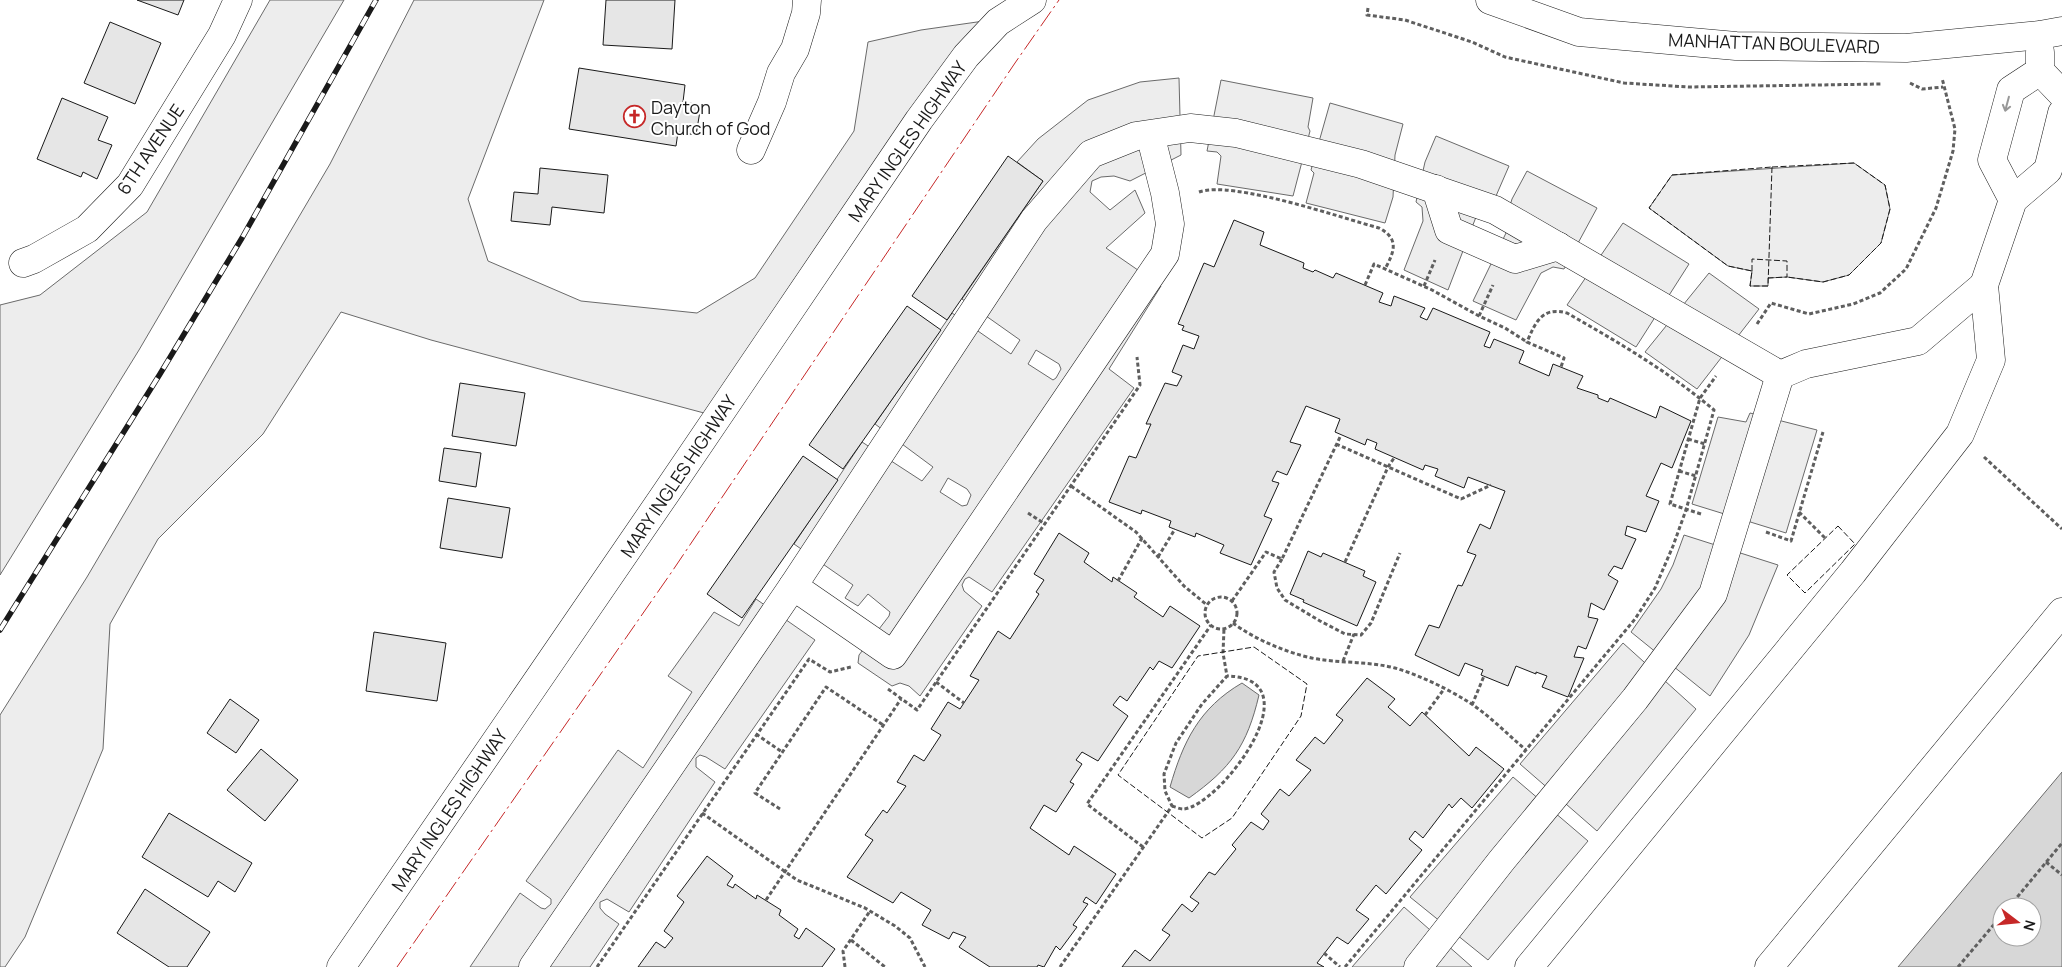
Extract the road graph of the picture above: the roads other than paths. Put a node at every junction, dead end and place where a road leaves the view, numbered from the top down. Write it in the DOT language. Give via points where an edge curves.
graph roads {
  1 [pos="238,0"];
  2 [pos="807,0"];
  3 [pos="1032,0"];
  4 [pos="1490,0"];
  5 [pos="2051,33"];
  6 [pos="2040,71"];
  7 [pos="2062,94"];
  8 [pos="2062,113"];
  9 [pos="1150,134"];
  10 [pos="751,150"];
  11 [pos="1436,189"];
  12 [pos="2013,200"];
  13 [pos="1558,246"];
  14 [pos="23,263"];
  15 [pos="1984,285"];
  16 [pos="1780,375"];
  17 [pos="793,586"];
  18 [pos="2062,612"];
  19 [pos="341,967"];
  20 [pos="533,967"];
  21 [pos="1418,967"];
  22 [pos="1529,967"];
  23 [pos="1769,967"];
  1 -- 14 [label="street, 6TH AVENUE" via="222,35 130,185 87,229"];
  2 -- 10 [label="street" via="795,49 781,73"];
  3 -- 19 [label="street, MARY INGLES HIGHWAY" via="998,22 966,56 919,120"];
  4 -- 5 [label="street, MANHATTAN BOULEVARD" via="1580,32 1736,46 1906,48"];
  5 -- 6 [label="street"];
  6 -- 7 [label="street"];
  6 -- 12 [label="street, one-way" via="2011,90 1992,160"];
  8 -- 12 [label="street" via="2048,170"];
  9 -- 11 [label="street" via="1190,128 1236,133 1361,164"];
  9 -- 17 [label="street" via="1136,136 1091,154 1034,220"];
  9 -- 17 [label="street" via="1170,224 1165,254 893,655"];
  11 -- 13 [label="street" via="1495,210"];
  11 -- 13 [label="street" via="1448,230 1515,258"];
  12 -- 15 [label="street"];
  13 -- 16 [label="street"];
  15 -- 16 [label="street" via="1918,341 1806,364"];
  15 -- 22 [label="street" via="1991,360 1960,434 1854,572"];
  16 -- 21 [label="street" via="1713,594 1635,699"];
  17 -- 20 [label="street"];
  18 -- 23 [label="street"];
}
